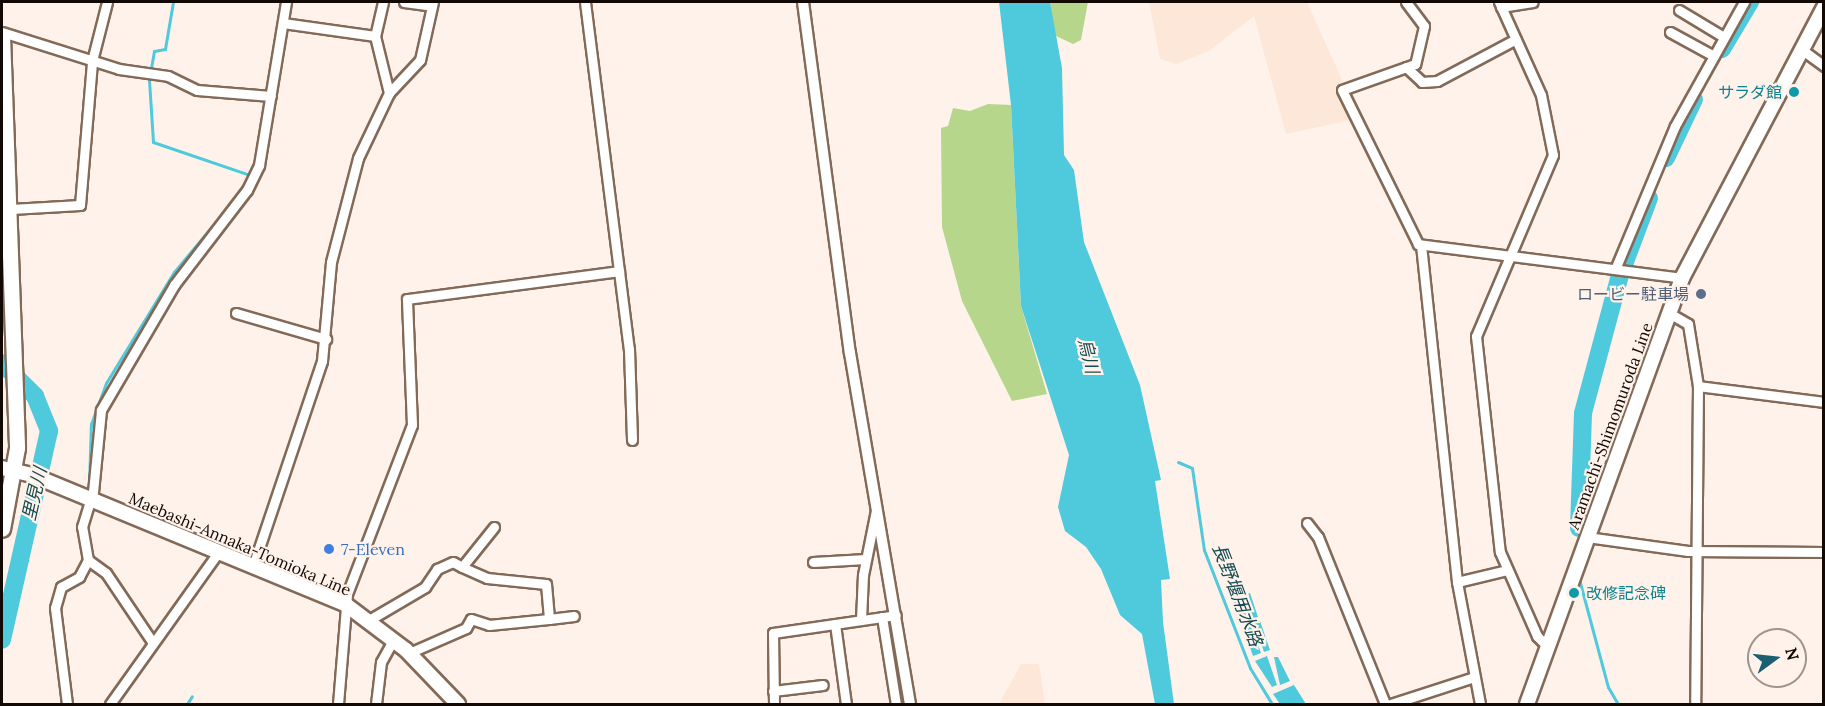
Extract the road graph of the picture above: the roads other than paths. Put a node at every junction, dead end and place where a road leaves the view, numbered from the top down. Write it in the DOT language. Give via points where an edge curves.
graph roads {
  1 [pos="107,2"];
  2 [pos="286,2"];
  3 [pos="383,2"];
  4 [pos="404,2"];
  5 [pos="585,2"];
  6 [pos="803,2"];
  7 [pos="1406,2"];
  8 [pos="1533,2"];
  9 [pos="1744,2"];
  10 [pos="1818,2"];
  11 [pos="433,4"];
  12 [pos="1500,4"];
  13 [pos="1824,6"];
  14 [pos="1679,10"];
  15 [pos="283,23"];
  16 [pos="1670,32"];
  17 [pos="2,34"];
  18 [pos="375,36"];
  19 [pos="1724,37"];
  20 [pos="1516,39"];
  21 [pos="1801,49"];
  22 [pos="1714,56"];
  23 [pos="92,61"];
  24 [pos="1824,66"];
  25 [pos="1406,67"];
  26 [pos="389,93"];
  27 [pos="271,96"];
  28 [pos="11,209"];
  29 [pos="1421,245"];
  30 [pos="1513,253"];
  31 [pos="1621,267"];
  32 [pos="619,271"];
  33 [pos="1682,278"];
  34 [pos="236,313"];
  35 [pos="1669,313"];
  36 [pos="326,339"];
  37 [pos="1698,386"];
  38 [pos="1824,402"];
  39 [pos="632,440"];
  40 [pos="8,469"];
  41 [pos="90,499"];
  42 [pos="878,502"];
  43 [pos="1307,523"];
  44 [pos="494,527"];
  45 [pos="2,529"];
  46 [pos="1587,537"];
  47 [pos="220,550"];
  48 [pos="1697,551"];
  49 [pos="1824,552"];
  50 [pos="866,559"];
  51 [pos="88,560"];
  52 [pos="813,562"];
  53 [pos="253,566"];
  54 [pos="462,567"];
  55 [pos="1507,570"];
  56 [pos="1457,582"];
  57 [pos="345,604"];
  58 [pos="896,615"];
  59 [pos="574,616"];
  60 [pos="882,617"];
  61 [pos="549,619"];
  62 [pos="369,620"];
  63 [pos="861,620"];
  64 [pos="835,624"];
  65 [pos="393,639"];
  66 [pos="153,643"];
  67 [pos="1548,647"];
  68 [pos="409,653"];
  69 [pos="1474,677"];
  70 [pos="823,685"];
  71 [pos="773,691"];
  72 [pos="67,705"];
  73 [pos="110,705"];
  74 [pos="338,705"];
  75 [pos="376,705"];
  76 [pos="458,705"];
  77 [pos="774,705"];
  78 [pos="846,705"];
  79 [pos="896,705"];
  80 [pos="910,705"];
  81 [pos="1385,705"];
  82 [pos="1391,705"];
  83 [pos="1480,705"];
  84 [pos="1527,705"];
  85 [pos="1695,705"];
  1 -- 23 [label="street"];
  2 -- 15 [label="street"];
  3 -- 18 [label="street"];
  4 -- 11 [label="street"];
  5 -- 32 [label="street"];
  6 -- 42 [label="street" via="850,353"];
  7 -- 25 [label="street" via="1424,26 1415,64"];
  8 -- 12 [label="street"];
  9 -- 19 [label="street"];
  10 -- 13 [label="street"];
  11 -- 26 [label="street" via="420,60"];
  12 -- 20 [label="street"];
  13 -- 21 [label="main road, Aramachi-Shimomuroda Line"];
  14 -- 19 [label="street"];
  15 -- 18 [label="street"];
  15 -- 27 [label="street"];
  16 -- 22 [label="street"];
  17 -- 23 [label="street"];
  17 -- 28 [label="highway"];
  18 -- 26 [label="street"];
  19 -- 22 [label="street"];
  20 -- 25 [label="street" via="1437,81 1422,82"];
  20 -- 30 [label="street" via="1541,95 1553,155"];
  21 -- 24 [label="street"];
  21 -- 33 [label="main road, Aramachi-Shimomuroda Line"];
  22 -- 31 [label="street" via="1660,158"];
  23 -- 27 [label="street" via="168,76 197,90"];
  23 -- 28 [label="street" via="81,205"];
  25 -- 29 [label="street" via="1342,90"];
  26 -- 36 [label="street" via="366,136 343,207 331,262"];
  27 -- 41 [label="street" via="259,165 247,190 192,256 106,394"];
  28 -- 40 [label="highway" via="16,389"];
  29 -- 30 [label="street"];
  29 -- 56 [label="street"];
  30 -- 31 [label="street"];
  30 -- 55 [label="street" via="1476,336 1498,541"];
  31 -- 33 [label="street"];
  32 -- 39 [label="street"];
  32 -- 57 [label="street" via="407,299 412,425"];
  33 -- 35 [label="main road, Aramachi-Shimomuroda Line"];
  34 -- 36 [label="street"];
  35 -- 37 [label="street" via="1688,324"];
  35 -- 46 [label="main road, Aramachi-Shimomuroda Line"];
  36 -- 53 [label="street" via="306,416"];
  37 -- 38 [label="street"];
  37 -- 48 [label="street"];
  40 -- 41 [label="main road, Maebashi-Annaka-Tomioka Line"];
  40 -- 45 [label="highway"];
  41 -- 47 [label="main road, Maebashi-Annaka-Tomioka Line"];
  41 -- 51 [label="street" via="82,527"];
  42 -- 50 [label="street"];
  42 -- 58 [label="street"];
  43 -- 81 [label="street" via="1318,537"];
  44 -- 54 [label="street"];
  46 -- 48 [label="street"];
  46 -- 67 [label="main road, Aramachi-Shimomuroda Line"];
  47 -- 53 [label="main road, Maebashi-Annaka-Tomioka Line"];
  47 -- 66 [label="street"];
  48 -- 49 [label="street"];
  48 -- 85 [label="street"];
  50 -- 52 [label="street"];
  50 -- 63 [label="street"];
  51 -- 66 [label="street" via="106,573"];
  51 -- 72 [label="street" via="79,576 61,587 55,608"];
  53 -- 57 [label="main road, Maebashi-Annaka-Tomioka Line"];
  54 -- 61 [label="street" via="487,578 546,584"];
  54 -- 62 [label="street" via="453,562 437,568 425,586"];
  55 -- 56 [label="street"];
  55 -- 67 [label="street"];
  56 -- 69 [label="street"];
  57 -- 62 [label="main road, Maebashi-Annaka-Tomioka Line"];
  57 -- 74 [label="street"];
  58 -- 60 [label="street"];
  58 -- 80 [label="street"];
  59 -- 61 [label="street"];
  60 -- 63 [label="street"];
  60 -- 79 [label="street"];
  61 -- 68 [label="street" via="489,625 471,619 466,628"];
  62 -- 65 [label="main road, Maebashi-Annaka-Tomioka Line"];
  63 -- 64 [label="street"];
  64 -- 71 [label="street" via="773,633"];
  64 -- 78 [label="street"];
  65 -- 68 [label="main road, Maebashi-Annaka-Tomioka Line"];
  65 -- 75 [label="street" via="381,662"];
  66 -- 73 [label="street"];
  67 -- 84 [label="main road, Aramachi-Shimomuroda Line"];
  68 -- 76 [label="main road, Maebashi-Annaka-Tomioka Line"];
  69 -- 82 [label="street"];
  69 -- 83 [label="street"];
  70 -- 71 [label="street"];
  71 -- 77 [label="street"];
}
